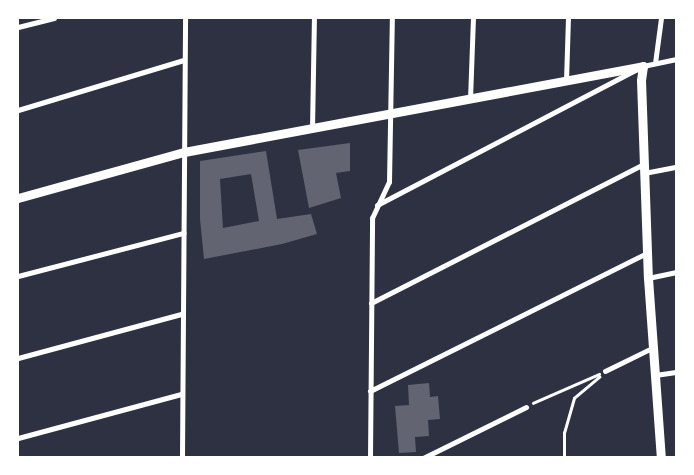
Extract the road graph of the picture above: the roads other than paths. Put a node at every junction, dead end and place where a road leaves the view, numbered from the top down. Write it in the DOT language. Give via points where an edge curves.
graph roads {
  1 [pos="54,18"];
  2 [pos="185,18"];
  3 [pos="314,18"];
  4 [pos="392,18"];
  5 [pos="473,18"];
  6 [pos="568,18"];
  7 [pos="661,18"];
  8 [pos="18,27"];
  9 [pos="184,60"];
  10 [pos="676,60"];
  11 [pos="656,64"];
  12 [pos="643,66"];
  13 [pos="566,80"];
  14 [pos="470,99"];
  15 [pos="18,110"];
  16 [pos="389,114"];
  17 [pos="312,129"];
  18 [pos="184,152"];
  19 [pos="644,164"];
  20 [pos="676,167"];
  21 [pos="644,173"];
  22 [pos="18,198"];
  23 [pos="377,205"];
  24 [pos="183,232"];
  25 [pos="648,252"];
  26 [pos="676,272"];
  27 [pos="18,276"];
  28 [pos="648,278"];
  29 [pos="372,303"];
  30 [pos="181,314"];
  31 [pos="652,348"];
  32 [pos="18,358"];
  33 [pos="605,371"];
  34 [pos="676,372"];
  35 [pos="653,375"];
  36 [pos="370,392"];
  37 [pos="181,394"];
  38 [pos="526,407"];
  39 [pos="18,438"];
  40 [pos="182,458"];
  41 [pos="370,458"];
  42 [pos="423,458"];
  43 [pos="661,458"];
  1 -- 8 [label="street"];
  2 -- 9 [label="street"];
  3 -- 17 [label="street"];
  4 -- 16 [label="street"];
  5 -- 14 [label="street"];
  6 -- 13 [label="street"];
  7 -- 11 [label="street"];
  9 -- 15 [label="street"];
  9 -- 18 [label="street"];
  10 -- 11 [label="street"];
  11 -- 12 [label="street"];
  12 -- 13 [label="street"];
  12 -- 19 [label="street"];
  12 -- 23 [label="street"];
  13 -- 14 [label="street"];
  14 -- 16 [label="street"];
  16 -- 17 [label="street"];
  16 -- 23 [label="street" via="389,182"];
  17 -- 18 [label="street"];
  18 -- 22 [label="street"];
  18 -- 24 [label="street"];
  19 -- 21 [label="street"];
  19 -- 29 [label="street"];
  20 -- 21 [label="street"];
  21 -- 25 [label="street"];
  23 -- 29 [label="street" via="372,218"];
  24 -- 27 [label="street"];
  24 -- 30 [label="street"];
  25 -- 28 [label="street"];
  25 -- 36 [label="street"];
  26 -- 28 [label="street"];
  28 -- 31 [label="street"];
  29 -- 36 [label="street"];
  30 -- 32 [label="street"];
  30 -- 37 [label="street"];
  31 -- 33 [label="street"];
  31 -- 35 [label="street"];
  34 -- 35 [label="street"];
  35 -- 43 [label="street"];
  36 -- 41 [label="street"];
  37 -- 39 [label="street"];
  37 -- 40 [label="street"];
  38 -- 42 [label="street"];
}
